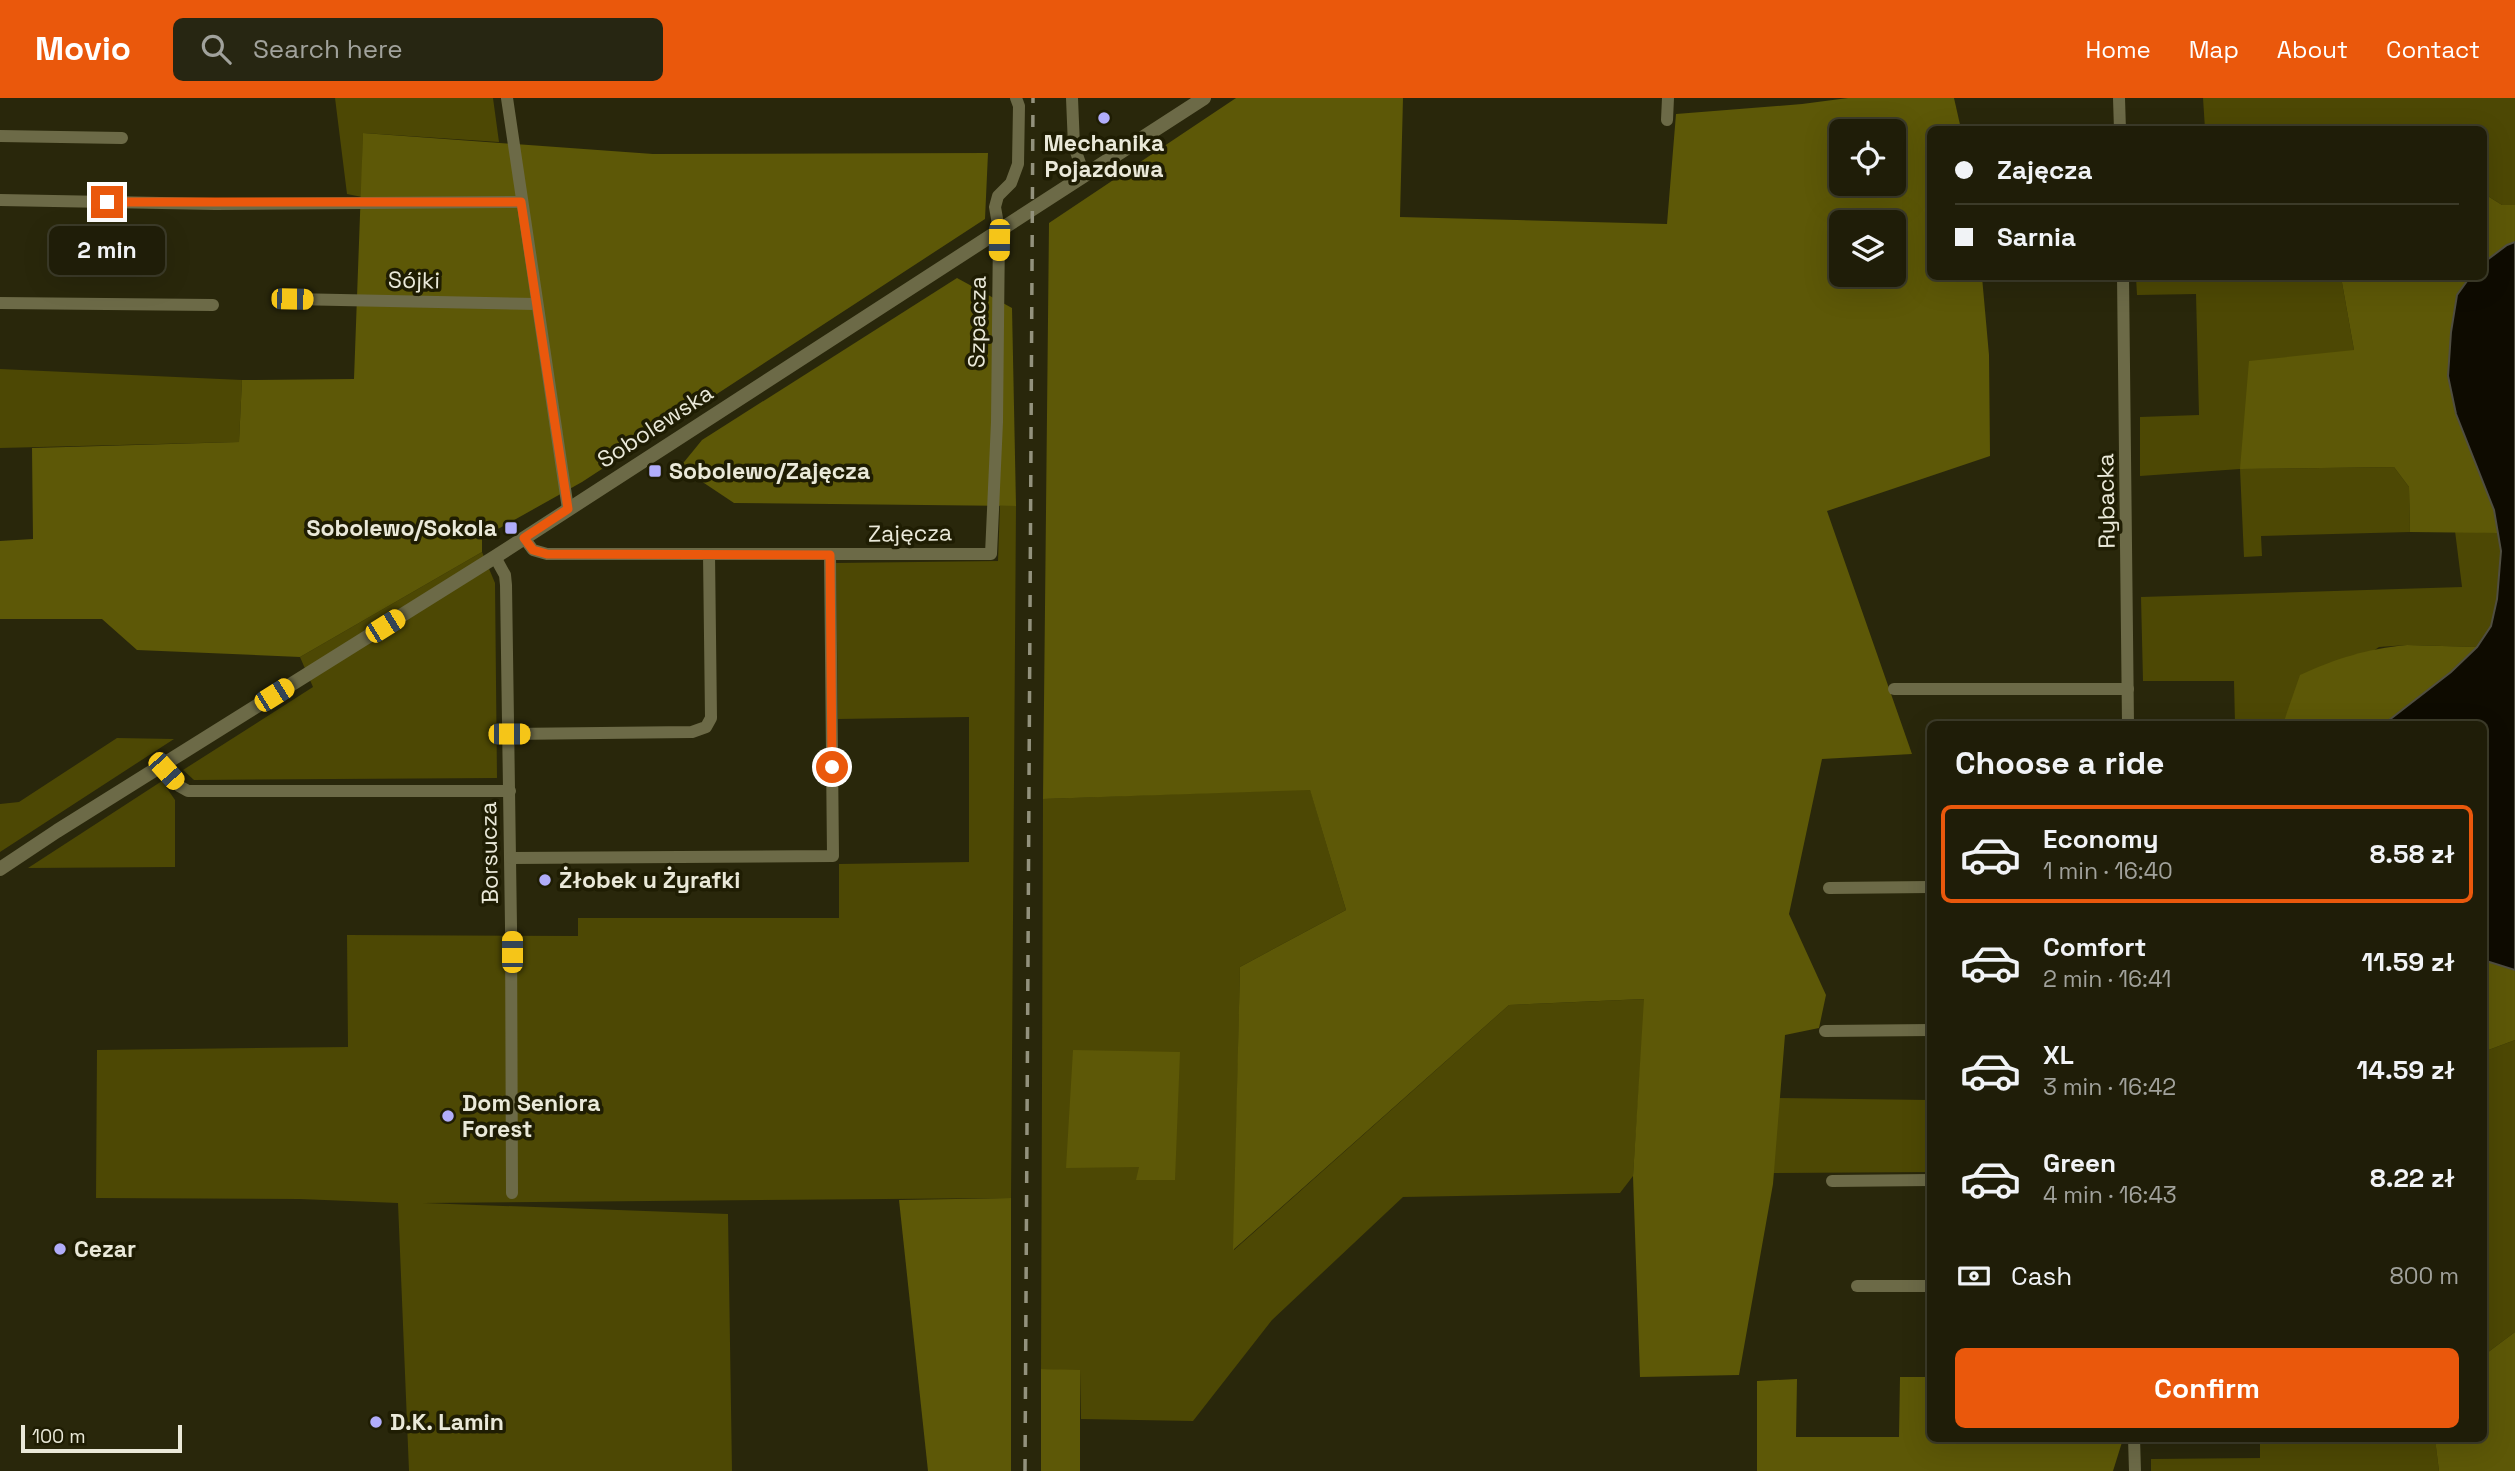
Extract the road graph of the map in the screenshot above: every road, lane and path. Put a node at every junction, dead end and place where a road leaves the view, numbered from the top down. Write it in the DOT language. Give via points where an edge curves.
graph roads {
  1 [pos="507,98"];
  2 [pos="1016,98"];
  3 [pos="1072,98"];
  4 [pos="1204,98"];
  5 [pos="1668,98"];
  6 [pos="2119,98"];
  7 [pos="1667,120"];
  8 [pos="2120,126"];
  9 [pos="0,136"];
  10 [pos="122,138"];
  11 [pos="1084,175"];
  12 [pos="0,200"];
  13 [pos="521,202"];
  14 [pos="999,230"];
  15 [pos="2123,280"];
  16 [pos="292,299"];
  17 [pos="0,303"];
  18 [pos="536,304"];
  19 [pos="212,305"];
  20 [pos="568,509"];
  21 [pos="524,538"];
  22 [pos="709,554"];
  23 [pos="991,554"];
  24 [pos="830,555"];
  25 [pos="495,557"];
  26 [pos="1894,689"];
  27 [pos="2128,689"];
  28 [pos="2128,721"];
  29 [pos="509,734"];
  30 [pos="162,765"];
  31 [pos="510,791"];
  32 [pos="511,858"];
  33 [pos="0,869"];
  34 [pos="1927,887"];
  35 [pos="1829,888"];
  36 [pos="1927,1030"];
  37 [pos="1825,1031"];
  38 [pos="1927,1180"];
  39 [pos="1832,1181"];
  40 [pos="512,1193"];
  41 [pos="1857,1286"];
  42 [pos="1927,1286"];
  43 [pos="2134,1442"];
  44 [pos="2135,1471"];
  1 -- 13 [label="street"];
  2 -- 14 [label="street, Szpacza" via="1018,164 1011,183 998,196"];
  3 -- 11 [label="street" via="1074,146"];
  4 -- 11 [label="street, Sobolewska"];
  5 -- 7 [label="street"];
  6 -- 8 [label="street"];
  9 -- 10 [label="street"];
  11 -- 14 [label="street, Sobolewska"];
  12 -- 13 [label="street"];
  13 -- 18 [label="street"];
  14 -- 20 [label="street, Sobolewska"];
  14 -- 23 [label="street, Szpacza"];
  15 -- 27 [label="street, Rybacka"];
  16 -- 18 [label="street, Sójki"];
  17 -- 19 [label="street"];
  18 -- 20 [label="street"];
  20 -- 21 [label="street, Sobolewska"];
  21 -- 22 [label="street, Zajęcza" via="533,550 547,554"];
  21 -- 25 [label="street, Sobolewska"];
  22 -- 24 [label="street, Zajęcza"];
  22 -- 29 [label="street" via="711,718 706,727 692,732"];
  23 -- 24 [label="street, Zajęcza"];
  24 -- 32 [label="street" via="833,856"];
  25 -- 29 [label="street, Borsucza" via="506,585"];
  25 -- 30 [label="street, Sobolewska"];
  26 -- 27 [label="street"];
  27 -- 28 [label="street, Rybacka"];
  29 -- 31 [label="street, Borsucza"];
  30 -- 31 [label="street" via="188,791"];
  30 -- 33 [label="street, Sobolewska"];
  31 -- 32 [label="street, Borsucza"];
  32 -- 40 [label="street, Borsucza"];
  34 -- 35 [label="street"];
  36 -- 37 [label="street"];
  38 -- 39 [label="street"];
  41 -- 42 [label="street"];
  43 -- 44 [label="street"];
}
